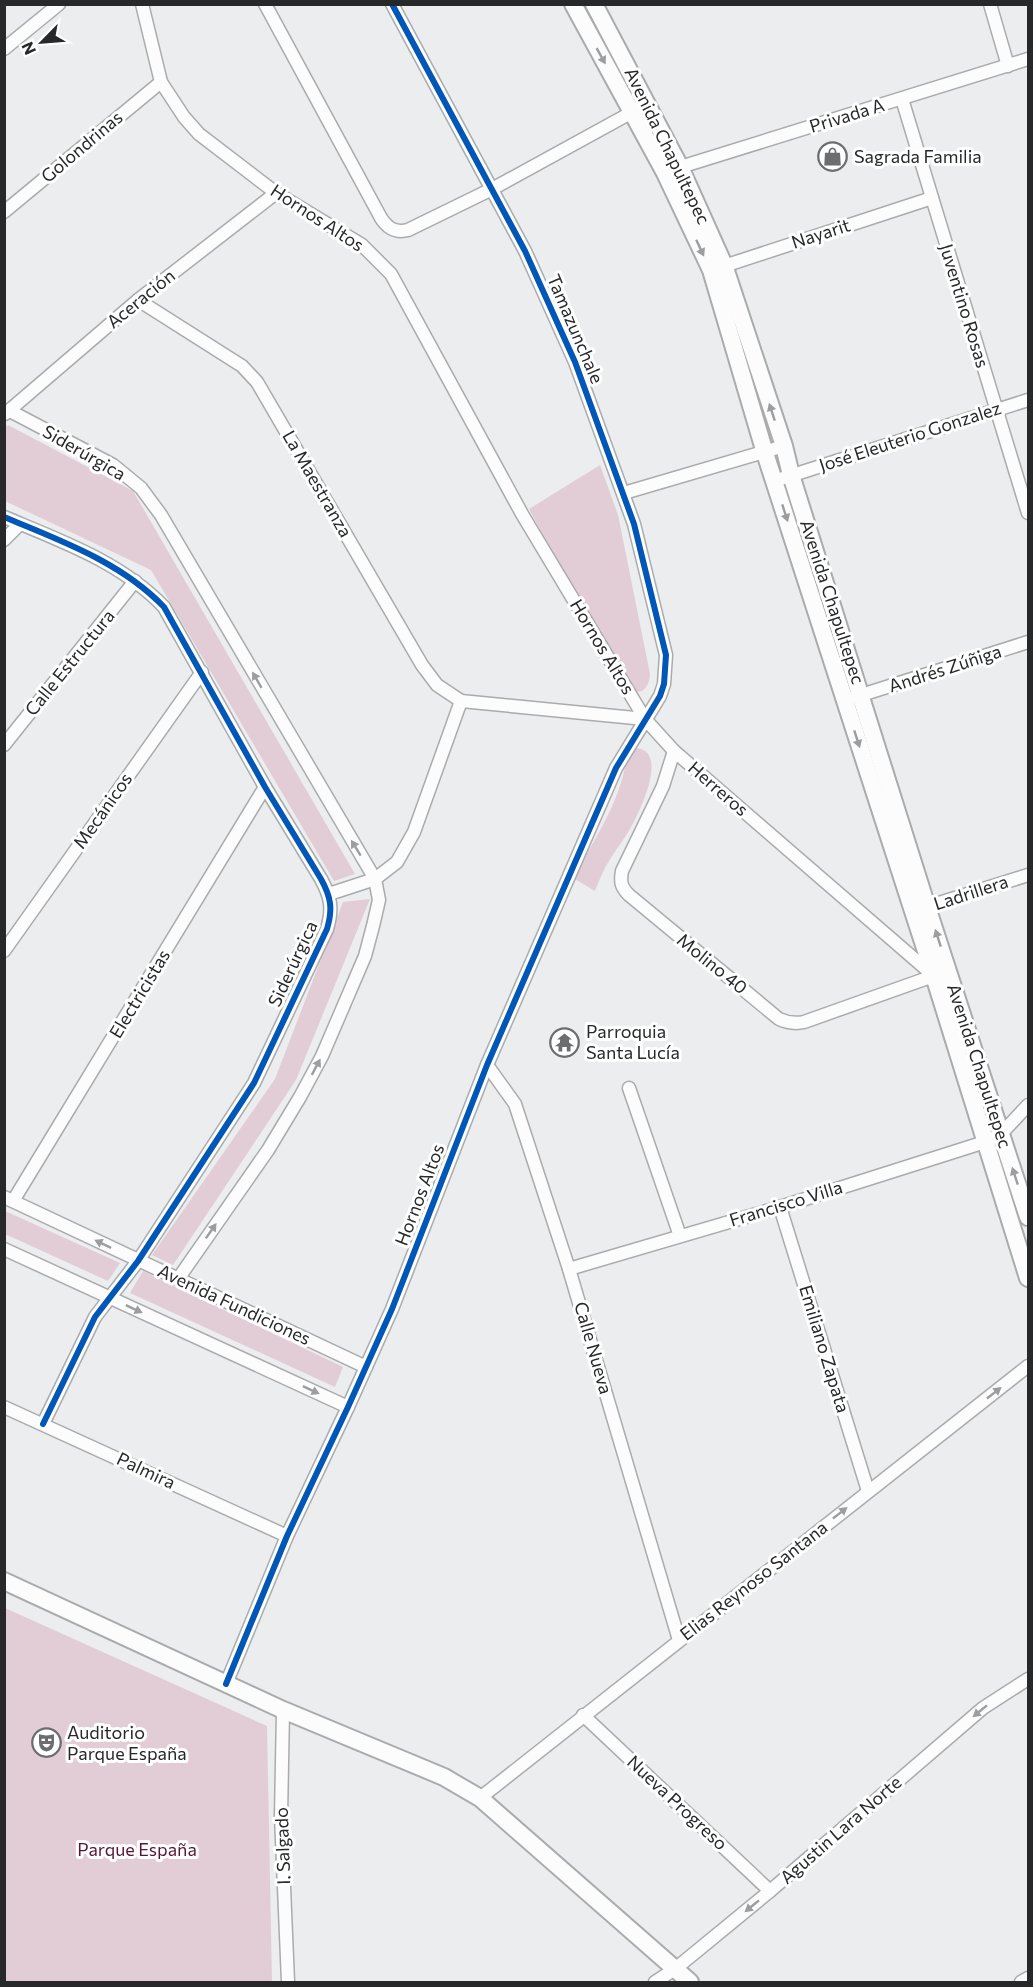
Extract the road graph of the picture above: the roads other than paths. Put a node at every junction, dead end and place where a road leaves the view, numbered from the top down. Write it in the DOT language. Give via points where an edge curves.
graph roads {
  1 [pos="59,4"];
  2 [pos="142,4"];
  3 [pos="265,4"];
  4 [pos="392,4"];
  5 [pos="573,4"];
  6 [pos="594,4"];
  7 [pos="990,4"];
  8 [pos="4,50"];
  9 [pos="1029,59"];
  10 [pos="1008,66"];
  11 [pos="161,82"];
  12 [pos="902,99"];
  13 [pos="647,104"];
  14 [pos="632,112"];
  15 [pos="672,170"];
  16 [pos="492,189"];
  17 [pos="276,193"];
  18 [pos="932,198"];
  19 [pos="4,212"];
  20 [pos="717,268"];
  21 [pos="138,300"];
  22 [pos="1029,400"];
  23 [pos="996,410"];
  24 [pos="7,413"];
  25 [pos="784,447"];
  26 [pos="765,453"];
  27 [pos="791,475"];
  28 [pos="774,481"];
  29 [pos="624,493"];
  30 [pos="1029,513"];
  31 [pos="4,517"];
  32 [pos="20,524"];
  33 [pos="4,540"];
  34 [pos="135,582"];
  35 [pos="1029,642"];
  36 [pos="202,672"];
  37 [pos="862,695"];
  38 [pos="845,699"];
  39 [pos="461,701"];
  40 [pos="645,719"];
  41 [pos="4,745"];
  42 [pos="674,751"];
  43 [pos="265,787"];
  44 [pos="1029,875"];
  45 [pos="375,879"];
  46 [pos="329,894"];
  47 [pos="920,909"];
  48 [pos="4,951"];
  49 [pos="941,974"];
  50 [pos="487,1065"];
  51 [pos="630,1088"];
  52 [pos="1029,1105"];
  53 [pos="1001,1134"];
  54 [pos="985,1142"];
  55 [pos="9,1199"];
  56 [pos="780,1207"];
  57 [pos="1029,1217"];
  58 [pos="680,1236"];
  59 [pos="4,1249"];
  60 [pos="138,1261"];
  61 [pos="569,1269"];
  62 [pos="1029,1278"];
  63 [pos="177,1279"];
  64 [pos="109,1297"];
  65 [pos="1029,1366"];
  66 [pos="366,1367"];
  67 [pos="4,1407"];
  68 [pos="348,1407"];
  69 [pos="44,1424"];
  70 [pos="868,1491"];
  71 [pos="287,1536"];
  72 [pos="4,1581"];
  73 [pos="679,1640"];
  74 [pos="1029,1679"];
  75 [pos="226,1684"];
  76 [pos="283,1710"];
  77 [pos="583,1715"];
  78 [pos="480,1797"];
  79 [pos="770,1892"];
  80 [pos="675,1969"];
  81 [pos="1029,1978"];
  82 [pos="288,1983"];
  83 [pos="655,1983"];
  84 [pos="690,1983"];
  85 [pos="1021,1983"];
  1 -- 8 [label="street"];
  2 -- 11 [label="street, Hornos Altos"];
  3 -- 16 [label="street, Hornos Altos" via="385,225 398,232 408,230"];
  4 -- 16 [label="street, Tamazunchale"];
  5 -- 14 [label="main road, one-way"];
  6 -- 13 [label="main road, Avenida Chapultepec"];
  7 -- 10 [label="street"];
  9 -- 10 [label="street, Privada A"];
  10 -- 12 [label="street, Privada A"];
  11 -- 17 [label="street, Hornos Altos" via="199,134"];
  11 -- 19 [label="street, Golondrinas"];
  12 -- 15 [label="street, Privada A"];
  12 -- 18 [label="street, Juventino Rosas"];
  13 -- 14 [label="street"];
  13 -- 15 [label="main road, Avenida Chapultepec"];
  14 -- 15 [label="main road"];
  14 -- 16 [label="street"];
  15 -- 20 [label="main road, Avenida Chapultepec"];
  16 -- 29 [label="street, Tamazunchale" via="575,362"];
  17 -- 21 [label="street, Aceración"];
  17 -- 40 [label="street, Hornos Altos" via="362,245 391,274 522,514"];
  18 -- 20 [label="street, Nayarit"];
  18 -- 23 [label="street, Juventino Rosas"];
  25 -- 20 [label="main road, Avenida Chapultepec, one-way"];
  20 -- 26 [label="main road"];
  21 -- 24 [label="street, Aceración"];
  21 -- 39 [label="street, La Maestranza" via="242,366 257,382 422,665 437,685"];
  22 -- 23 [label="street, José Eleuterio Gonzalez"];
  23 -- 27 [label="street, José Eleuterio Gonzalez"];
  23 -- 30 [label="street, Juventino Rosas"];
  45 -- 24 [label="street, Siderúrgica, one-way" via="178,542 141,488 113,465"];
  25 -- 26 [label="street"];
  25 -- 27 [label="main road, Avenida Chapultepec"];
  26 -- 28 [label="main road"];
  26 -- 29 [label="street"];
  27 -- 28 [label="street, José Eleuterio Gonzalez"];
  27 -- 37 [label="main road, Avenida Chapultepec"];
  28 -- 38 [label="main road, one-way"];
  29 -- 40 [label="street, Tamazunchale" via="666,655 664,684"];
  31 -- 32 [label="street"];
  32 -- 33 [label="street"];
  32 -- 34 [label="street" via="91,554"];
  34 -- 36 [label="street" via="164,607"];
  34 -- 41 [label="street, Calle Estructura"];
  35 -- 37 [label="street, Andrés Zúñiga"];
  36 -- 43 [label="street"];
  36 -- 48 [label="street, Mecánicos"];
  37 -- 38 [label="street, Andrés Zúñiga"];
  37 -- 47 [label="main road, Avenida Chapultepec"];
  38 -- 47 [label="main road, one-way"];
  39 -- 40 [label="street"];
  39 -- 45 [label="street" via="414,832 397,862"];
  40 -- 42 [label="street, Herreros"];
  40 -- 50 [label="street, Hornos Altos" via="616,768"];
  42 -- 49 [label="street, Herreros"];
  42 -- 49 [label="street, Molino 40" via="663,786 622,871 620,881 629,895 788,1023 804,1022"];
  43 -- 46 [label="street"];
  43 -- 55 [label="street, Electricistas"];
  44 -- 47 [label="street, Ladrillera"];
  45 -- 46 [label="street"];
  63 -- 45 [label="street, Siderúrgica, one-way" via="268,1150 322,1056 374,926 379,900"];
  46 -- 60 [label="street, Siderúrgica" via="332,908 327,929 254,1083"];
  47 -- 49 [label="main road, Avenida Chapultepec"];
  49 -- 53 [label="main road, Avenida Chapultepec"];
  49 -- 54 [label="main road"];
  50 -- 61 [label="street, Calle Nueva" via="515,1104"];
  50 -- 66 [label="street, Hornos Altos"];
  51 -- 58 [label="street"];
  52 -- 53 [label="street, Francisco Villa"];
  53 -- 54 [label="street, Francisco Villa"];
  57 -- 53 [label="main road, Avenida Chapultepec, one-way"];
  54 -- 56 [label="street, Francisco Villa"];
  54 -- 62 [label="main road"];
  60 -- 55 [label="street, Avenida Fundiciones, one-way"];
  56 -- 58 [label="street, Francisco Villa"];
  56 -- 70 [label="street, Emiliano Zapata"];
  58 -- 61 [label="street, Francisco Villa"];
  59 -- 64 [label="street"];
  60 -- 63 [label="street, Avenida Fundiciones"];
  60 -- 64 [label="street, Siderúrgica"];
  61 -- 73 [label="street, Calle Nueva"];
  63 -- 66 [label="street, Avenida Fundiciones"];
  64 -- 68 [label="street, one-way"];
  64 -- 69 [label="street, Siderúrgica"];
  70 -- 65 [label="street, Elias Reynoso Santana, one-way"];
  66 -- 68 [label="street, Hornos Altos"];
  67 -- 69 [label="street, Palmira"];
  68 -- 71 [label="street, Hornos Altos"];
  69 -- 71 [label="street, Palmira"];
  73 -- 70 [label="street, Elias Reynoso Santana, one-way"];
  71 -- 75 [label="street, Hornos Altos"];
  72 -- 75 [label="main road"];
  73 -- 77 [label="street, Elias Reynoso Santana"];
  74 -- 79 [label="street, Agustin Lara Norte, one-way" via="983,1708"];
  75 -- 76 [label="main road"];
  76 -- 78 [label="main road" via="444,1777"];
  76 -- 82 [label="street, I. Salgado" via="281,1816"];
  77 -- 78 [label="street, Elias Reynoso Santana"];
  77 -- 79 [label="street, Nueva Progreso"];
  78 -- 80 [label="main road"];
  79 -- 80 [label="street, Agustin Lara Norte, one-way"];
  80 -- 83 [label="street, Agustin Lara Norte"];
  80 -- 84 [label="main road"];
  81 -- 85 [label="street"];
}
